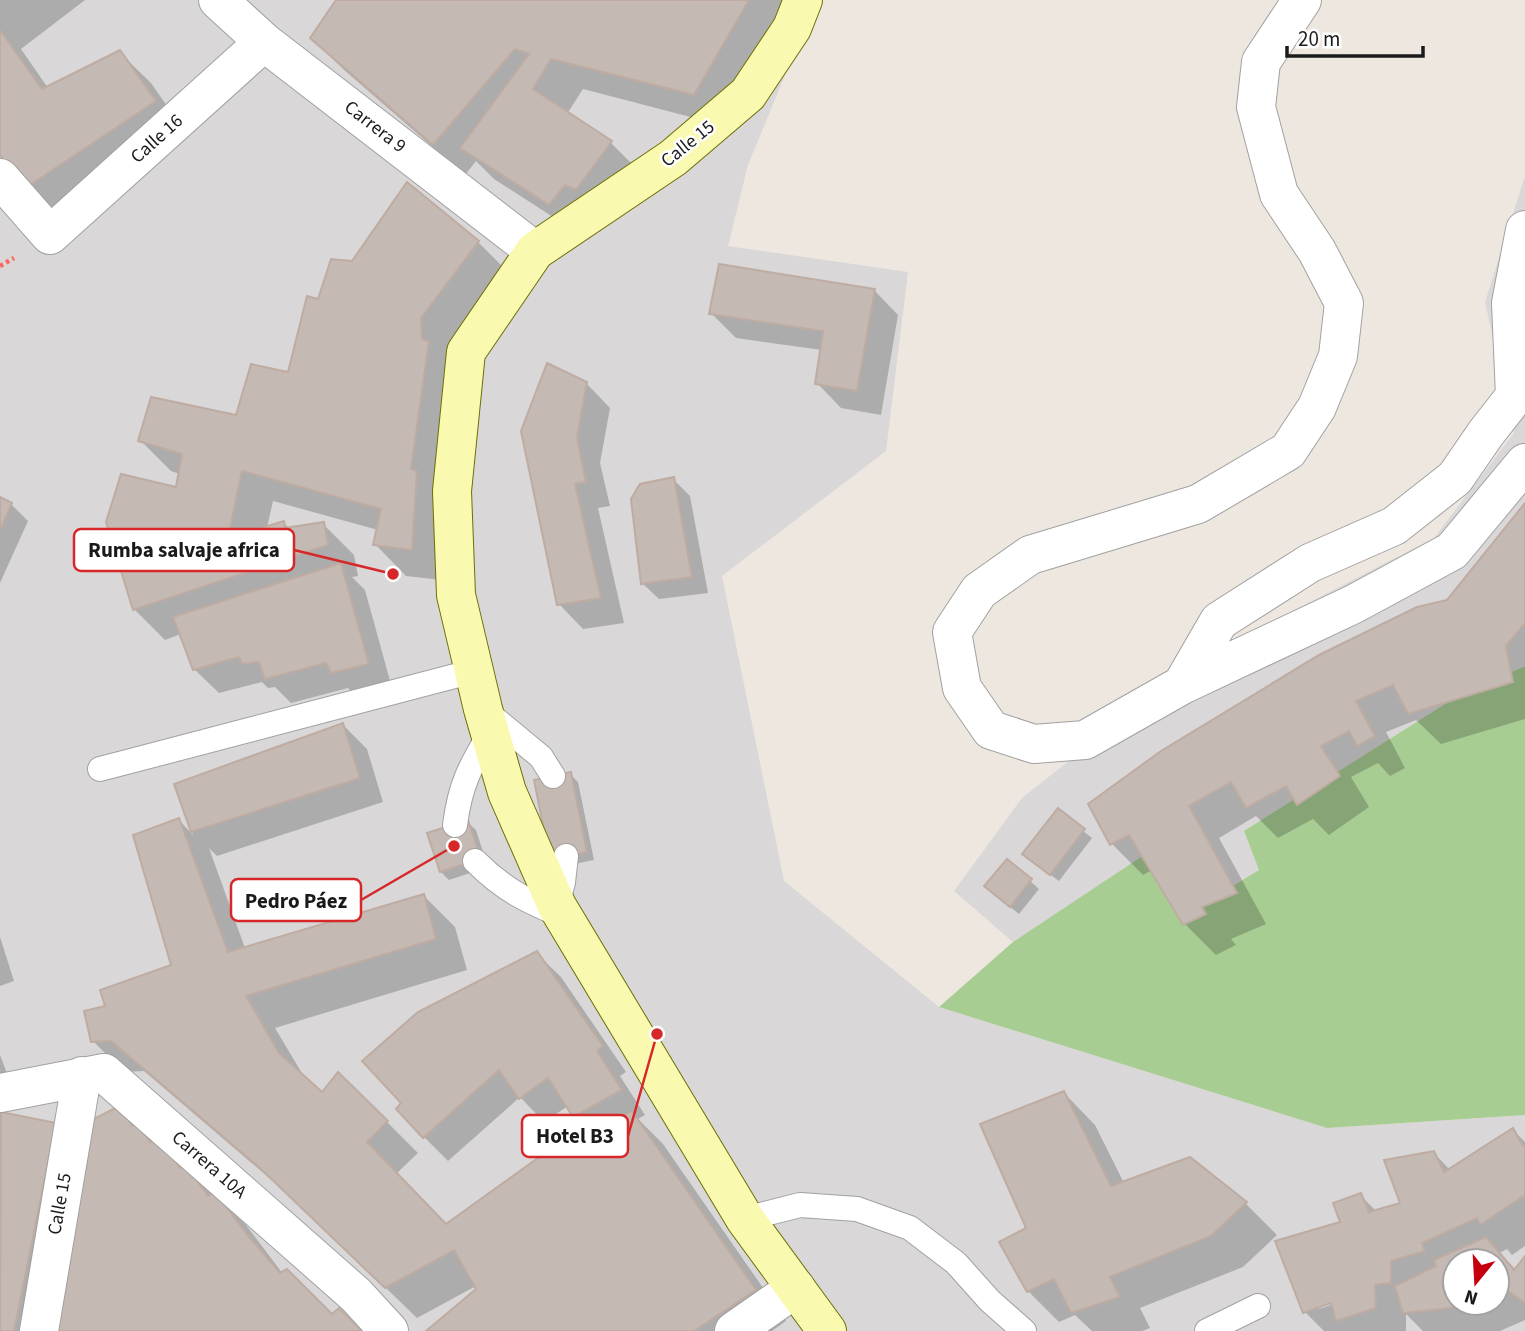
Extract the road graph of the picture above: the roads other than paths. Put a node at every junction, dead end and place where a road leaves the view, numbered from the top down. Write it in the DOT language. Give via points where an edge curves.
graph roads {
  1 [pos="218,0"];
  2 [pos="803,0"];
  3 [pos="1302,0"];
  4 [pos="264,42"];
  5 [pos="0,178"];
  6 [pos="1525,230"];
  7 [pos="535,251"];
  8 [pos="1520,402"];
  9 [pos="1525,463"];
  10 [pos="474,671"];
  11 [pos="1182,685"];
  12 [pos="486,721"];
  13 [pos="100,769"];
  14 [pos="553,775"];
  15 [pos="455,825"];
  16 [pos="566,856"];
  17 [pos="475,861"];
  18 [pos="560,911"];
  19 [pos="82,1076"];
  20 [pos="0,1093"];
  21 [pos="745,1219"];
  22 [pos="796,1288"];
  23 [pos="1258,1306"];
  24 [pos="38,1331"];
  25 [pos="389,1331"];
  26 [pos="734,1331"];
  27 [pos="827,1331"];
  28 [pos="1024,1331"];
  29 [pos="1207,1331"];
  1 -- 4 [label="street, Carrera 9"];
  2 -- 7 [label="street, Calle 15" via="792,28 748,94 673,158"];
  3 -- 11 [label="street" via="1261,62 1256,107 1279,194 1344,303 1338,356 1317,407 1288,451 1198,504 1030,555 979,591 952,632 962,688 991,730 1034,744 1085,740"];
  4 -- 5 [label="street, Calle 16" via="50,236"];
  4 -- 7 [label="street, Carrera 9"];
  6 -- 8 [label="street" via="1511,303"];
  7 -- 10 [label="street" via="466,352 452,491 456,595"];
  8 -- 11 [label="street" via="1486,433 1455,478 1394,526 1310,563 1219,621"];
  9 -- 11 [label="street" via="1452,551 1354,604"];
  10 -- 12 [label="street"];
  10 -- 13 [label="lane"];
  12 -- 14 [label="lane" via="541,757"];
  12 -- 15 [label="lane" via="465,776"];
  12 -- 18 [label="street" via="507,792"];
  16 -- 18 [label="lane"];
  17 -- 18 [label="lane" via="497,883 530,902"];
  18 -- 21 [label="street"];
  19 -- 20 [label="street, Carrera 10A"];
  19 -- 24 [label="street, Calle 15"];
  19 -- 25 [label="street, Carrera 10A" via="104,1073 356,1295"];
  21 -- 22 [label="street"];
  21 -- 28 [label="lane" via="800,1205 857,1209 910,1228 956,1263"];
  22 -- 26 [label="street"];
  22 -- 27 [label="street"];
  23 -- 29 [label="lane"];
}
